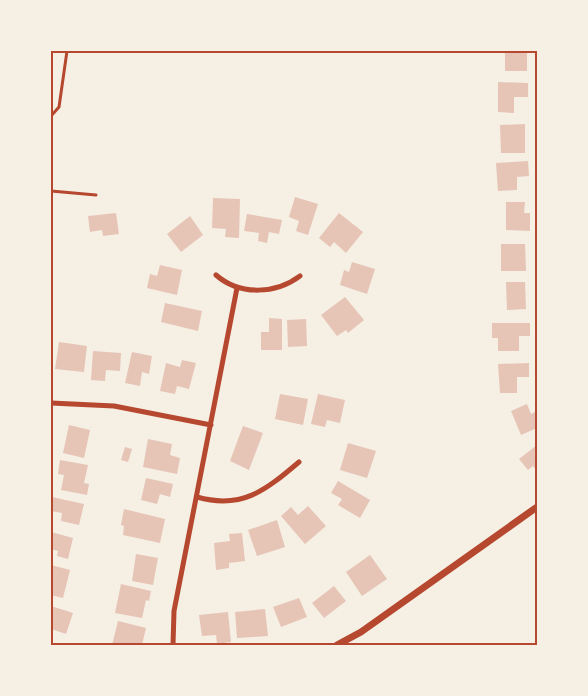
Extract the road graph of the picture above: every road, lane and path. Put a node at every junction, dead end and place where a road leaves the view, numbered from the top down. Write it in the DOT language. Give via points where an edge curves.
graph roads {
  1 [pos="67,51"];
  2 [pos="51,116"];
  3 [pos="51,192"];
  4 [pos="96,195"];
  5 [pos="216,275"];
  6 [pos="300,276"];
  7 [pos="237,288"];
  8 [pos="51,403"];
  9 [pos="211,424"];
  10 [pos="299,462"];
  11 [pos="197,497"];
  12 [pos="537,507"];
  13 [pos="173,645"];
  14 [pos="337,645"];
  1 -- 2 [label="lane" via="59,107"];
  3 -- 4 [label="lane"];
  5 -- 7 [label="street"];
  6 -- 7 [label="street" via="286,287 272,290"];
  7 -- 9 [label="street"];
  8 -- 9 [label="street" via="114,406"];
  9 -- 11 [label="street"];
  10 -- 11 [label="street" via="270,486 240,500 222,502"];
  11 -- 13 [label="street" via="174,611"];
  12 -- 14 [label="street" via="361,633"];
}
